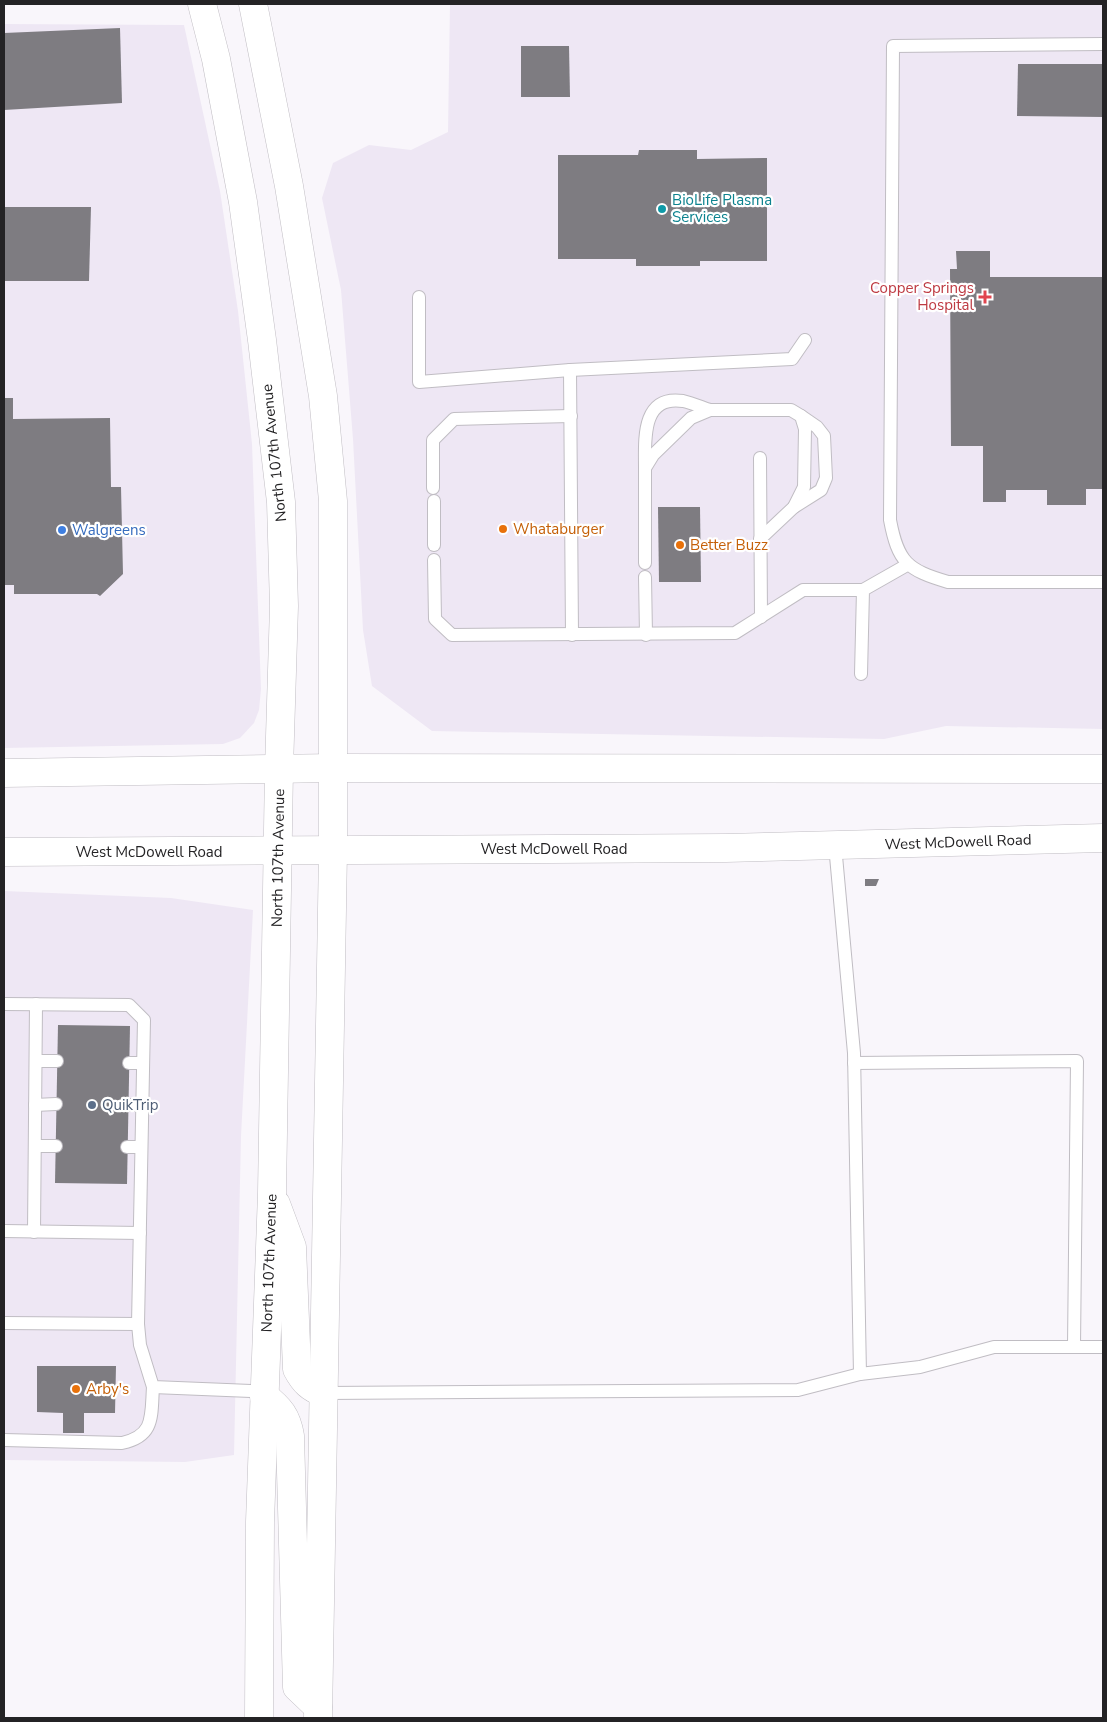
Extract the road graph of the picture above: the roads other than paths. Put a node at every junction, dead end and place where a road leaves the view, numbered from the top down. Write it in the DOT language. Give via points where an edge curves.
graph roads {
  1 [pos="202,4"];
  2 [pos="254,4"];
  3 [pos="1103,44"];
  4 [pos="419,297"];
  5 [pos="805,340"];
  6 [pos="570,370"];
  7 [pos="710,410"];
  8 [pos="571,416"];
  9 [pos="800,416"];
  10 [pos="760,458"];
  11 [pos="645,468"];
  12 [pos="433,488"];
  13 [pos="434,501"];
  14 [pos="794,506"];
  15 [pos="760,539"];
  16 [pos="434,545"];
  17 [pos="434,560"];
  18 [pos="645,563"];
  19 [pos="907,565"];
  20 [pos="646,577"];
  21 [pos="1103,582"];
  22 [pos="863,590"];
  23 [pos="760,617"];
  24 [pos="572,635"];
  25 [pos="646,635"];
  26 [pos="860,674"];
  27 [pos="334,768"];
  28 [pos="278,769"];
  29 [pos="1103,769"];
  30 [pos="4,774"];
  31 [pos="1103,838"];
  32 [pos="835,845"];
  33 [pos="333,851"];
  34 [pos="4,852"];
  35 [pos="277,852"];
  36 [pos="4,1004"];
  37 [pos="36,1004"];
  38 [pos="57,1061"];
  39 [pos="36,1062"];
  40 [pos="129,1063"];
  41 [pos="143,1063"];
  42 [pos="854,1063"];
  43 [pos="35,1104"];
  44 [pos="56,1104"];
  45 [pos="128,1105"];
  46 [pos="142,1105"];
  47 [pos="35,1146"];
  48 [pos="56,1146"];
  49 [pos="127,1147"];
  50 [pos="141,1147"];
  51 [pos="272,1194"];
  52 [pos="4,1231"];
  53 [pos="34,1232"];
  54 [pos="140,1233"];
  55 [pos="4,1323"];
  56 [pos="138,1324"];
  57 [pos="1074,1348"];
  58 [pos="1103,1348"];
  59 [pos="860,1374"];
  60 [pos="153,1388"];
  61 [pos="324,1393"];
  62 [pos="264,1396"];
  63 [pos="4,1440"];
  64 [pos="318,1713"];
  65 [pos="259,1718"];
  1 -- 28 [label="main road, North 107th Avenue" via="216,59 243,202 281,502 284,606"];
  2 -- 27 [label="main road" via="289,186 323,396 332,501"];
  3 -- 19 [label="lane" via="893,46 890,520 895,544"];
  4 -- 6 [label="lane" via="419,382"];
  5 -- 6 [label="lane" via="792,359"];
  6 -- 8 [label="lane"];
  7 -- 9 [label="lane" via="790,410"];
  7 -- 11 [label="lane" via="691,418 653,455"];
  7 -- 11 [label="lane" via="684,401 671,401 655,407 648,420"];
  8 -- 12 [label="lane" via="454,420 433,440"];
  8 -- 24 [label="lane"];
  9 -- 14 [label="lane" via="805,429 804,487"];
  9 -- 14 [label="lane" via="824,436 826,478 821,490"];
  10 -- 15 [label="lane"];
  11 -- 18 [label="lane"];
  13 -- 16 [label="lane"];
  14 -- 15 [label="lane"];
  15 -- 23 [label="lane"];
  17 -- 24 [label="lane" via="435,619 452,635"];
  19 -- 21 [label="lane" via="948,582"];
  19 -- 22 [label="lane"];
  20 -- 25 [label="lane"];
  22 -- 23 [label="lane" via="803,590"];
  22 -- 26 [label="lane"];
  23 -- 25 [label="lane" via="735,633"];
  24 -- 25 [label="lane"];
  27 -- 28 [label="main road"];
  27 -- 29 [label="main road"];
  27 -- 33 [label="main road"];
  28 -- 30 [label="main road"];
  28 -- 35 [label="main road, North 107th Avenue"];
  31 -- 32 [label="main road, West McDowell Road"];
  32 -- 33 [label="main road, West McDowell Road"];
  32 -- 42 [label="lane"];
  33 -- 35 [label="main road, West McDowell Road"];
  33 -- 61 [label="main road"];
  34 -- 35 [label="main road, West McDowell Road"];
  35 -- 51 [label="main road, North 107th Avenue"];
  36 -- 37 [label="lane"];
  37 -- 39 [label="lane"];
  37 -- 41 [label="lane" via="129,1005 144,1020"];
  38 -- 39 [label="lane"];
  39 -- 43 [label="lane"];
  40 -- 41 [label="lane"];
  41 -- 46 [label="lane"];
  42 -- 57 [label="lane" via="1077,1061"];
  42 -- 59 [label="lane"];
  43 -- 44 [label="lane"];
  43 -- 47 [label="lane"];
  45 -- 46 [label="lane"];
  46 -- 50 [label="lane"];
  47 -- 48 [label="lane"];
  47 -- 53 [label="lane"];
  49 -- 50 [label="lane"];
  50 -- 54 [label="lane"];
  51 -- 61 [label="main road" via="292,1247 297,1369 304,1382"];
  51 -- 62 [label="main road, North 107th Avenue"];
  52 -- 53 [label="lane"];
  53 -- 54 [label="lane"];
  54 -- 56 [label="lane"];
  55 -- 56 [label="lane"];
  56 -- 60 [label="lane" via="140,1345"];
  57 -- 58 [label="lane"];
  57 -- 59 [label="lane" via="994,1348 920,1368"];
  59 -- 61 [label="lane" via="798,1390"];
  60 -- 62 [label="lane" via="251,1390"];
  60 -- 63 [label="lane" via="151,1419 146,1432 136,1440"];
  61 -- 64 [label="main road"];
  62 -- 64 [label="main road" via="285,1416 290,1436 298,1687"];
  62 -- 65 [label="main road, North 107th Avenue"];
}
